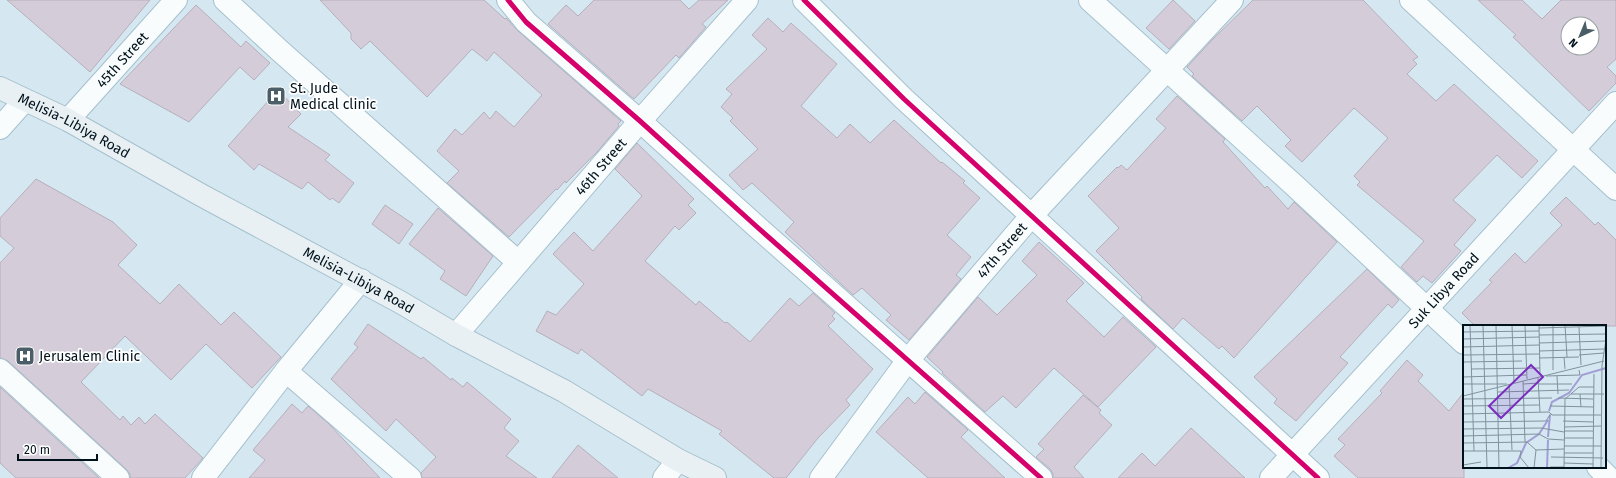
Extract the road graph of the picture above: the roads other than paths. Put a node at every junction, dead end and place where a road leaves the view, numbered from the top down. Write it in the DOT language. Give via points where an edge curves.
graph roads {
  1 [pos="176,0"];
  2 [pos="225,0"];
  3 [pos="508,0"];
  4 [pos="747,0"];
  5 [pos="804,0"];
  6 [pos="1090,0"];
  7 [pos="1232,0"];
  8 [pos="1411,0"];
  9 [pos="1166,70"];
  10 [pos="0,88"];
  11 [pos="24,101"];
  12 [pos="1616,103"];
  13 [pos="68,120"];
  14 [pos="640,121"];
  15 [pos="0,128"];
  16 [pos="1573,149"];
  17 [pos="1616,189"];
  18 [pos="1032,215"];
  19 [pos="518,262"];
  20 [pos="361,280"];
  21 [pos="1426,308"];
  22 [pos="456,335"];
  23 [pos="1463,342"];
  24 [pos="908,360"];
  25 [pos="0,370"];
  26 [pos="286,371"];
  27 [pos="1293,454"];
  28 [pos="678,460"];
  29 [pos="1599,468"];
  30 [pos="118,478"];
  31 [pos="203,478"];
  32 [pos="410,478"];
  33 [pos="664,478"];
  34 [pos="715,478"];
  35 [pos="821,478"];
  36 [pos="1041,478"];
  37 [pos="1271,478"];
  38 [pos="1318,478"];
  39 [pos="1609,478"];
  1 -- 13 [label="street, 45th Street"];
  2 -- 19 [label="street"];
  3 -- 14 [label="street" via="526,22"];
  4 -- 14 [label="street, 46th Street"];
  5 -- 18 [label="street" via="904,99"];
  6 -- 9 [label="street"];
  7 -- 9 [label="street, 47th Street"];
  8 -- 16 [label="street"];
  9 -- 18 [label="street, 47th Street"];
  9 -- 21 [label="street"];
  10 -- 11 [label="main road, Melisia-Libiya Road"];
  11 -- 13 [label="main road, Melisia-Libiya Road"];
  11 -- 15 [label="street"];
  12 -- 16 [label="street, Suk Libya Road"];
  13 -- 20 [label="main road, Melisia-Libiya Road" via="201,195"];
  14 -- 19 [label="street, 46th Street"];
  14 -- 24 [label="street"];
  16 -- 17 [label="street"];
  16 -- 21 [label="street, Suk Libya Road"];
  18 -- 24 [label="street, 47th Street"];
  18 -- 27 [label="street"];
  19 -- 22 [label="street, 46th Street"];
  20 -- 22 [label="main road, Melisia-Libiya Road"];
  20 -- 26 [label="street"];
  21 -- 23 [label="street"];
  21 -- 27 [label="street, Suk Libya Road"];
  22 -- 28 [label="main road, Melisia-Libiya Road" via="564,391"];
  24 -- 35 [label="street, 47th Street"];
  24 -- 36 [label="street"];
  25 -- 30 [label="street"];
  26 -- 31 [label="street"];
  26 -- 32 [label="street"];
  27 -- 37 [label="street, Suk Libya Road"];
  27 -- 38 [label="street"];
  28 -- 33 [label="street"];
  28 -- 34 [label="main road, Melisia-Libiya Road"];
  29 -- 39 [label="street"];
}
